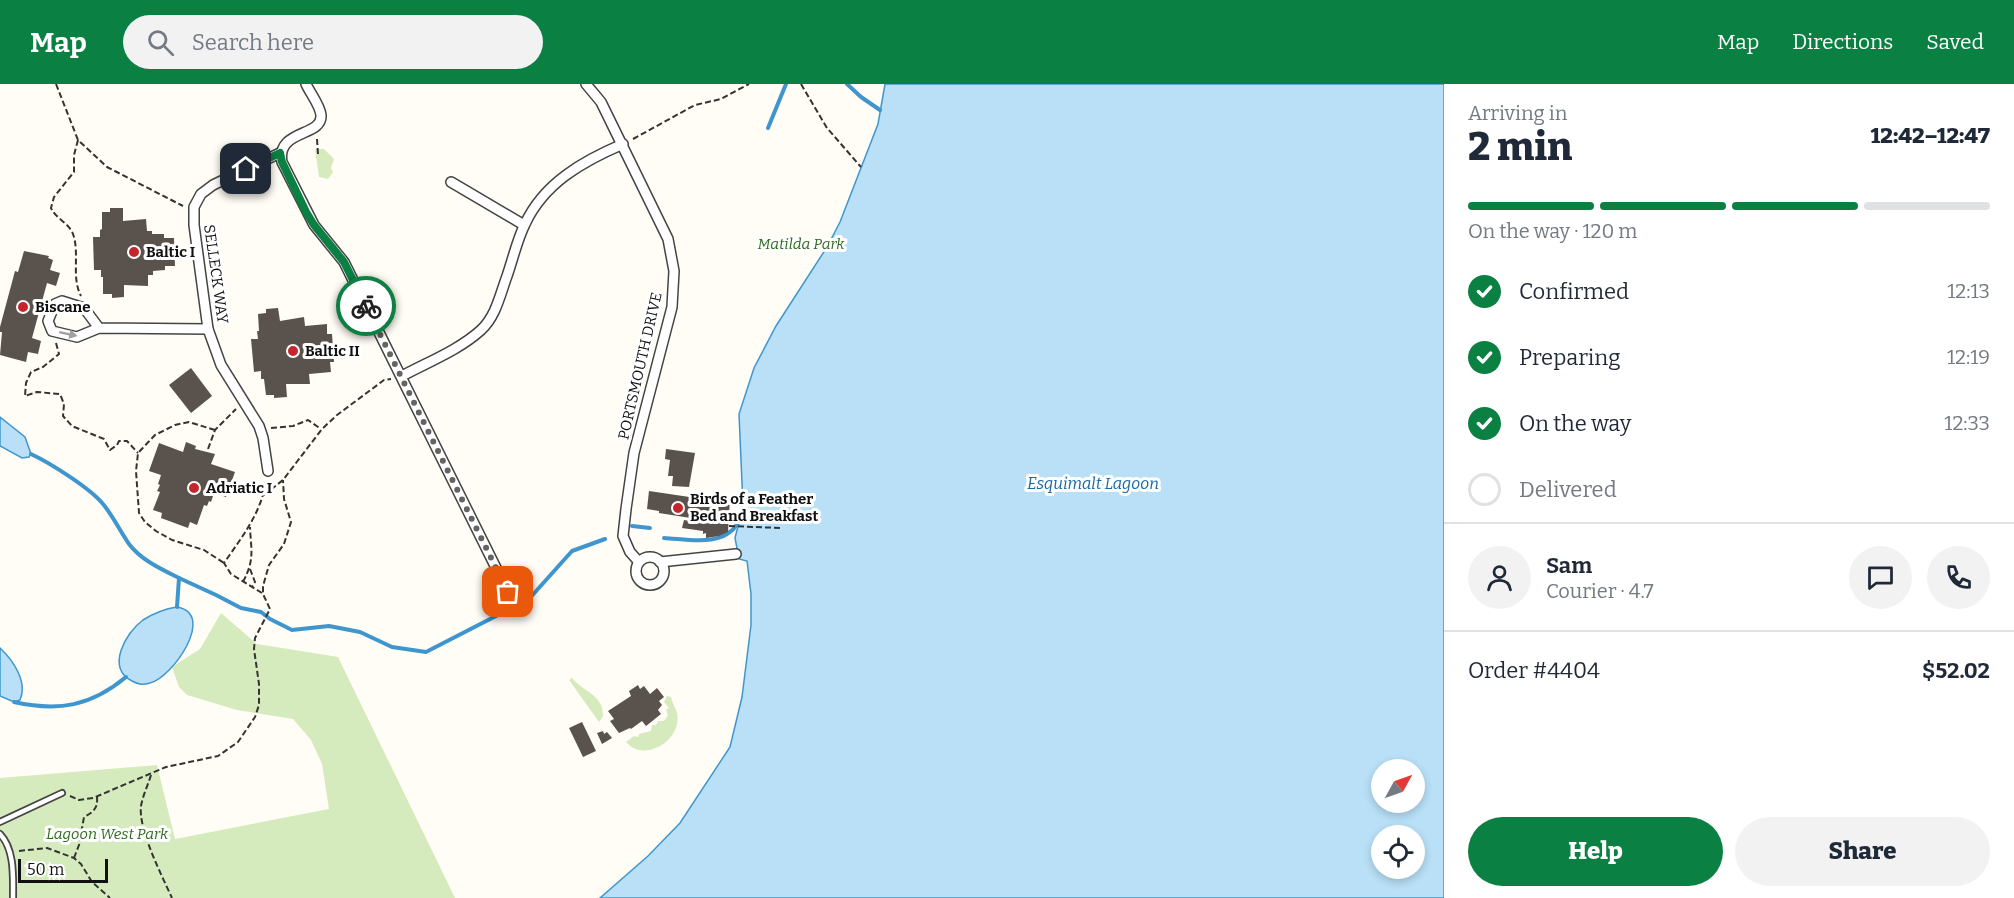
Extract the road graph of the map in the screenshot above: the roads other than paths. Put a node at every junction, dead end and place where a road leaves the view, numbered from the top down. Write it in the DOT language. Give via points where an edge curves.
graph roads {
  1 [pos="306,84"];
  2 [pos="586,84"];
  3 [pos="623,144"];
  4 [pos="280,153"];
  5 [pos="451,182"];
  6 [pos="524,225"];
  7 [pos="99,328"];
  8 [pos="208,329"];
  9 [pos="402,376"];
  10 [pos="268,471"];
  11 [pos="736,554"];
  12 [pos="639,562"];
  13 [pos="660,562"];
  14 [pos="508,592"];
  15 [pos="62,793"];
  16 [pos="0,822"];
  17 [pos="0,834"];
  18 [pos="13,898"];
  1 -- 4 [label="street, SELLECK WAY" via="321,114 319,122 286,141"];
  2 -- 3 [label="street, PORTSMOUTH DRIVE" via="601,102"];
  3 -- 6 [label="street" via="594,156 564,176 536,205"];
  3 -- 12 [label="street, PORTSMOUTH DRIVE" via="668,239 674,271 672,307 634,453 626,509 624,536"];
  4 -- 8 [label="street, SELLECK WAY" via="213,185 201,194 194,207"];
  4 -- 9 [label="street" via="306,212 344,262"];
  5 -- 6 [label="street"];
  6 -- 9 [label="street" via="495,311 482,329 459,346"];
  7 -- 7 [label="street, one-way" via="84,308 62,301 55,304 48,321 52,331 77,337"];
  7 -- 8 [label="street"];
  8 -- 10 [label="street, SELLECK WAY" via="221,366 259,426"];
  9 -- 14 [label="street"];
  11 -- 13 [label="street"];
  12 -- 13 [label="street" via="650,557"];
  12 -- 13 [label="street" via="637,576 648,585 662,579 664,569"];
  15 -- 16 [label="lane"];
  17 -- 18 [label="lane" via="10,852"];
}
